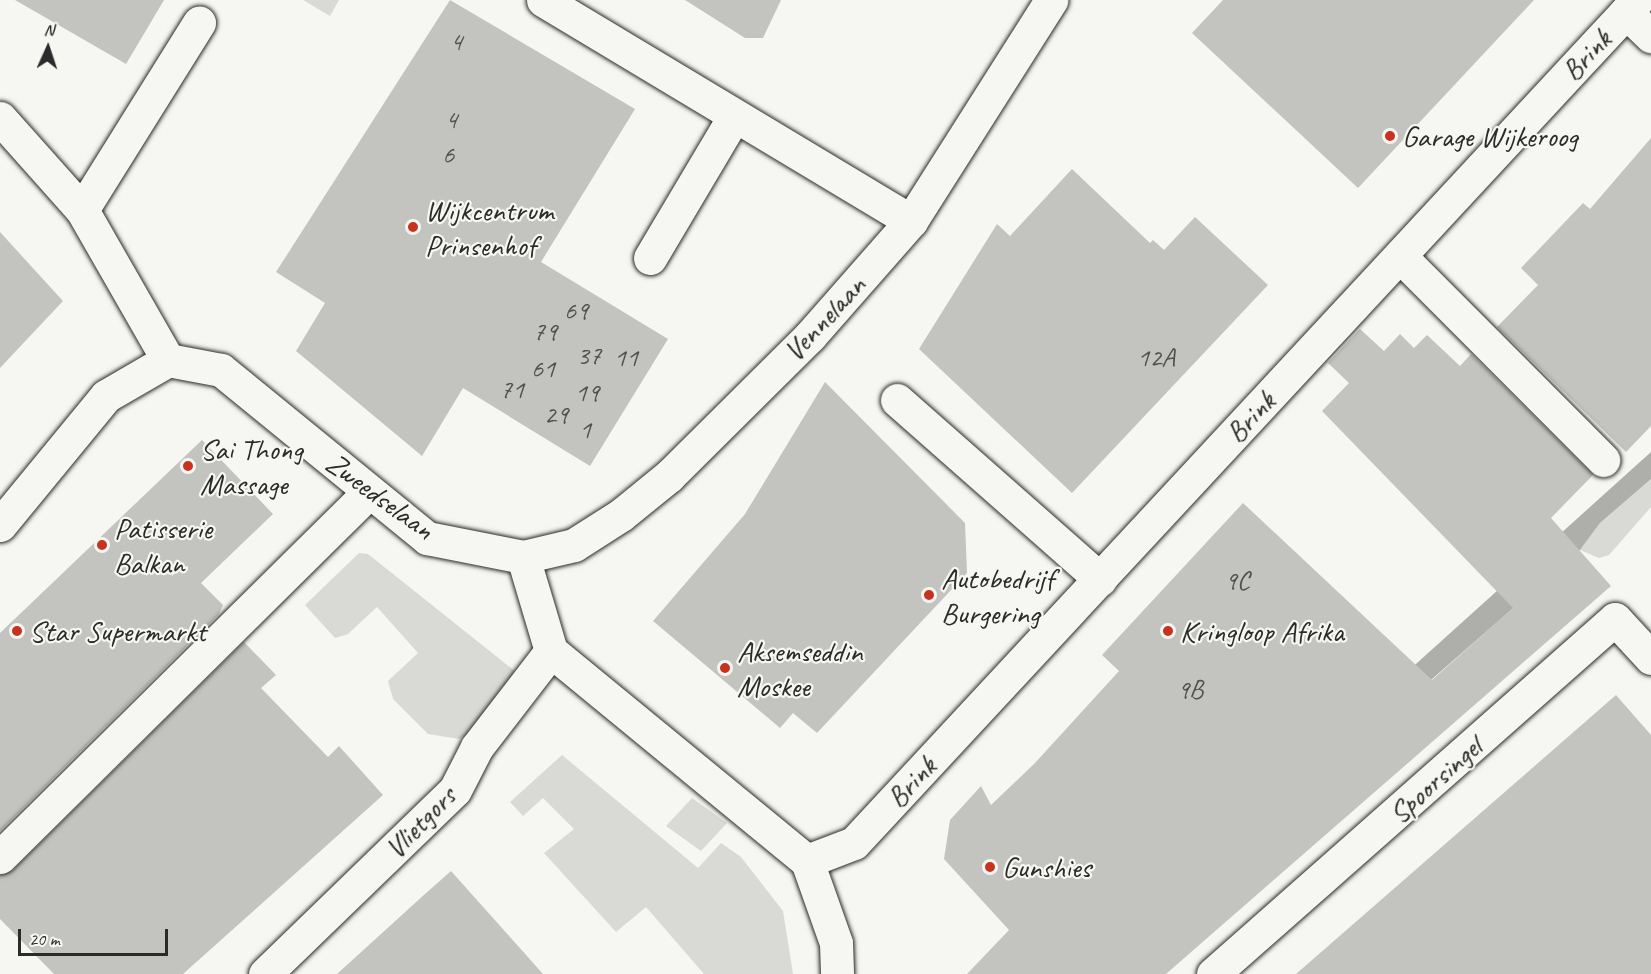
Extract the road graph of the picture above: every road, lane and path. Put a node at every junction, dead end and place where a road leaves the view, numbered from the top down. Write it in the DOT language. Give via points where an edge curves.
graph roads {
  1 [pos="543,0"];
  2 [pos="1051,0"];
  3 [pos="1632,6"];
  4 [pos="199,23"];
  5 [pos="1651,36"];
  6 [pos="0,118"];
  7 [pos="733,118"];
  8 [pos="82,210"];
  9 [pos="911,221"];
  10 [pos="1400,256"];
  11 [pos="650,258"];
  12 [pos="168,360"];
  13 [pos="897,400"];
  14 [pos="1603,460"];
  15 [pos="368,493"];
  16 [pos="0,525"];
  17 [pos="523,557"];
  18 [pos="1100,579"];
  19 [pos="551,651"];
  20 [pos="1651,658"];
  21 [pos="0,857"];
  22 [pos="807,861"];
  23 [pos="265,974"];
  24 [pos="837,974"];
  25 [pos="1213,974"];
  1 -- 7 [label="street"];
  2 -- 9 [label="street, Vennelaan"];
  3 -- 5 [label="street, Brink"];
  3 -- 10 [label="street, Brink"];
  4 -- 8 [label="street"];
  6 -- 8 [label="street"];
  7 -- 9 [label="street"];
  7 -- 11 [label="street"];
  8 -- 12 [label="street"];
  9 -- 17 [label="street, Vennelaan" via="810,336 669,476 574,544"];
  10 -- 14 [label="street"];
  10 -- 18 [label="street, Brink"];
  12 -- 15 [label="street, Zweedselaan" via="221,370"];
  12 -- 16 [label="street" via="106,396"];
  13 -- 18 [label="street"];
  15 -- 17 [label="street, Zweedselaan" via="427,538"];
  15 -- 21 [label="street"];
  17 -- 19 [label="street"];
  18 -- 22 [label="street, Brink" via="854,843"];
  19 -- 22 [label="street"];
  19 -- 23 [label="street, Vlietgors" via="477,747 455,790"];
  20 -- 25 [label="street, Spoorsingel" via="1615,619"];
  22 -- 24 [label="street" via="836,943"];
}
